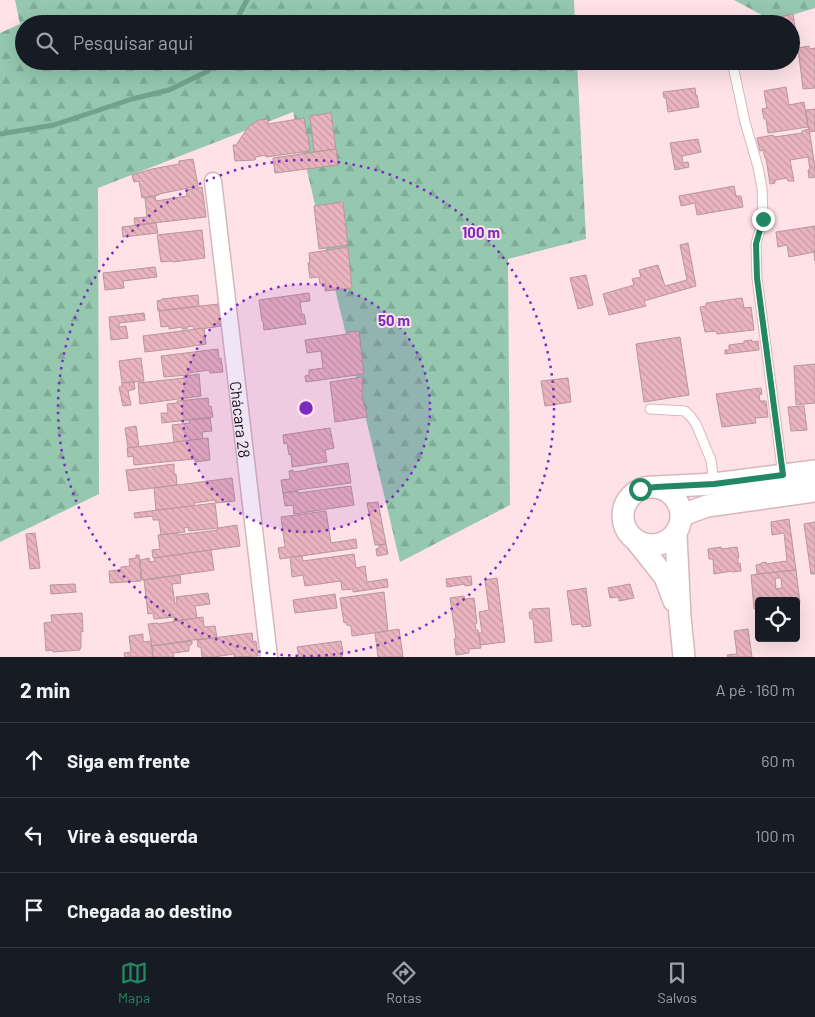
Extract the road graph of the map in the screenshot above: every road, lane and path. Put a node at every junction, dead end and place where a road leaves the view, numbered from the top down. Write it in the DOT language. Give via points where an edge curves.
graph roads {
  1 [pos="734,70"];
  2 [pos="213,181"];
  3 [pos="650,409"];
  4 [pos="815,471"];
  5 [pos="783,475"];
  6 [pos="714,484"];
  7 [pos="656,487"];
  8 [pos="815,491"];
  9 [pos="679,525"];
  10 [pos="638,543"];
  11 [pos="680,617"];
  12 [pos="269,657"];
  13 [pos="684,657"];
  1 -- 5 [label="lane" via="762,188 763,219 756,244 757,278"];
  2 -- 12 [label="street, Chácara 28"];
  3 -- 6 [label="lane" via="685,411 691,417 711,460"];
  4 -- 5 [label="street"];
  5 -- 6 [label="street"];
  6 -- 7 [label="street"];
  7 -- 9 [label="street" via="669,492 678,502"];
  7 -- 10 [label="street" via="640,489 628,500 622,516 626,532"];
  8 -- 9 [label="street" via="707,506"];
  9 -- 10 [label="street" via="658,546"];
  9 -- 11 [label="street"];
  10 -- 11 [label="street" via="665,577"];
  11 -- 13 [label="street"];
}
